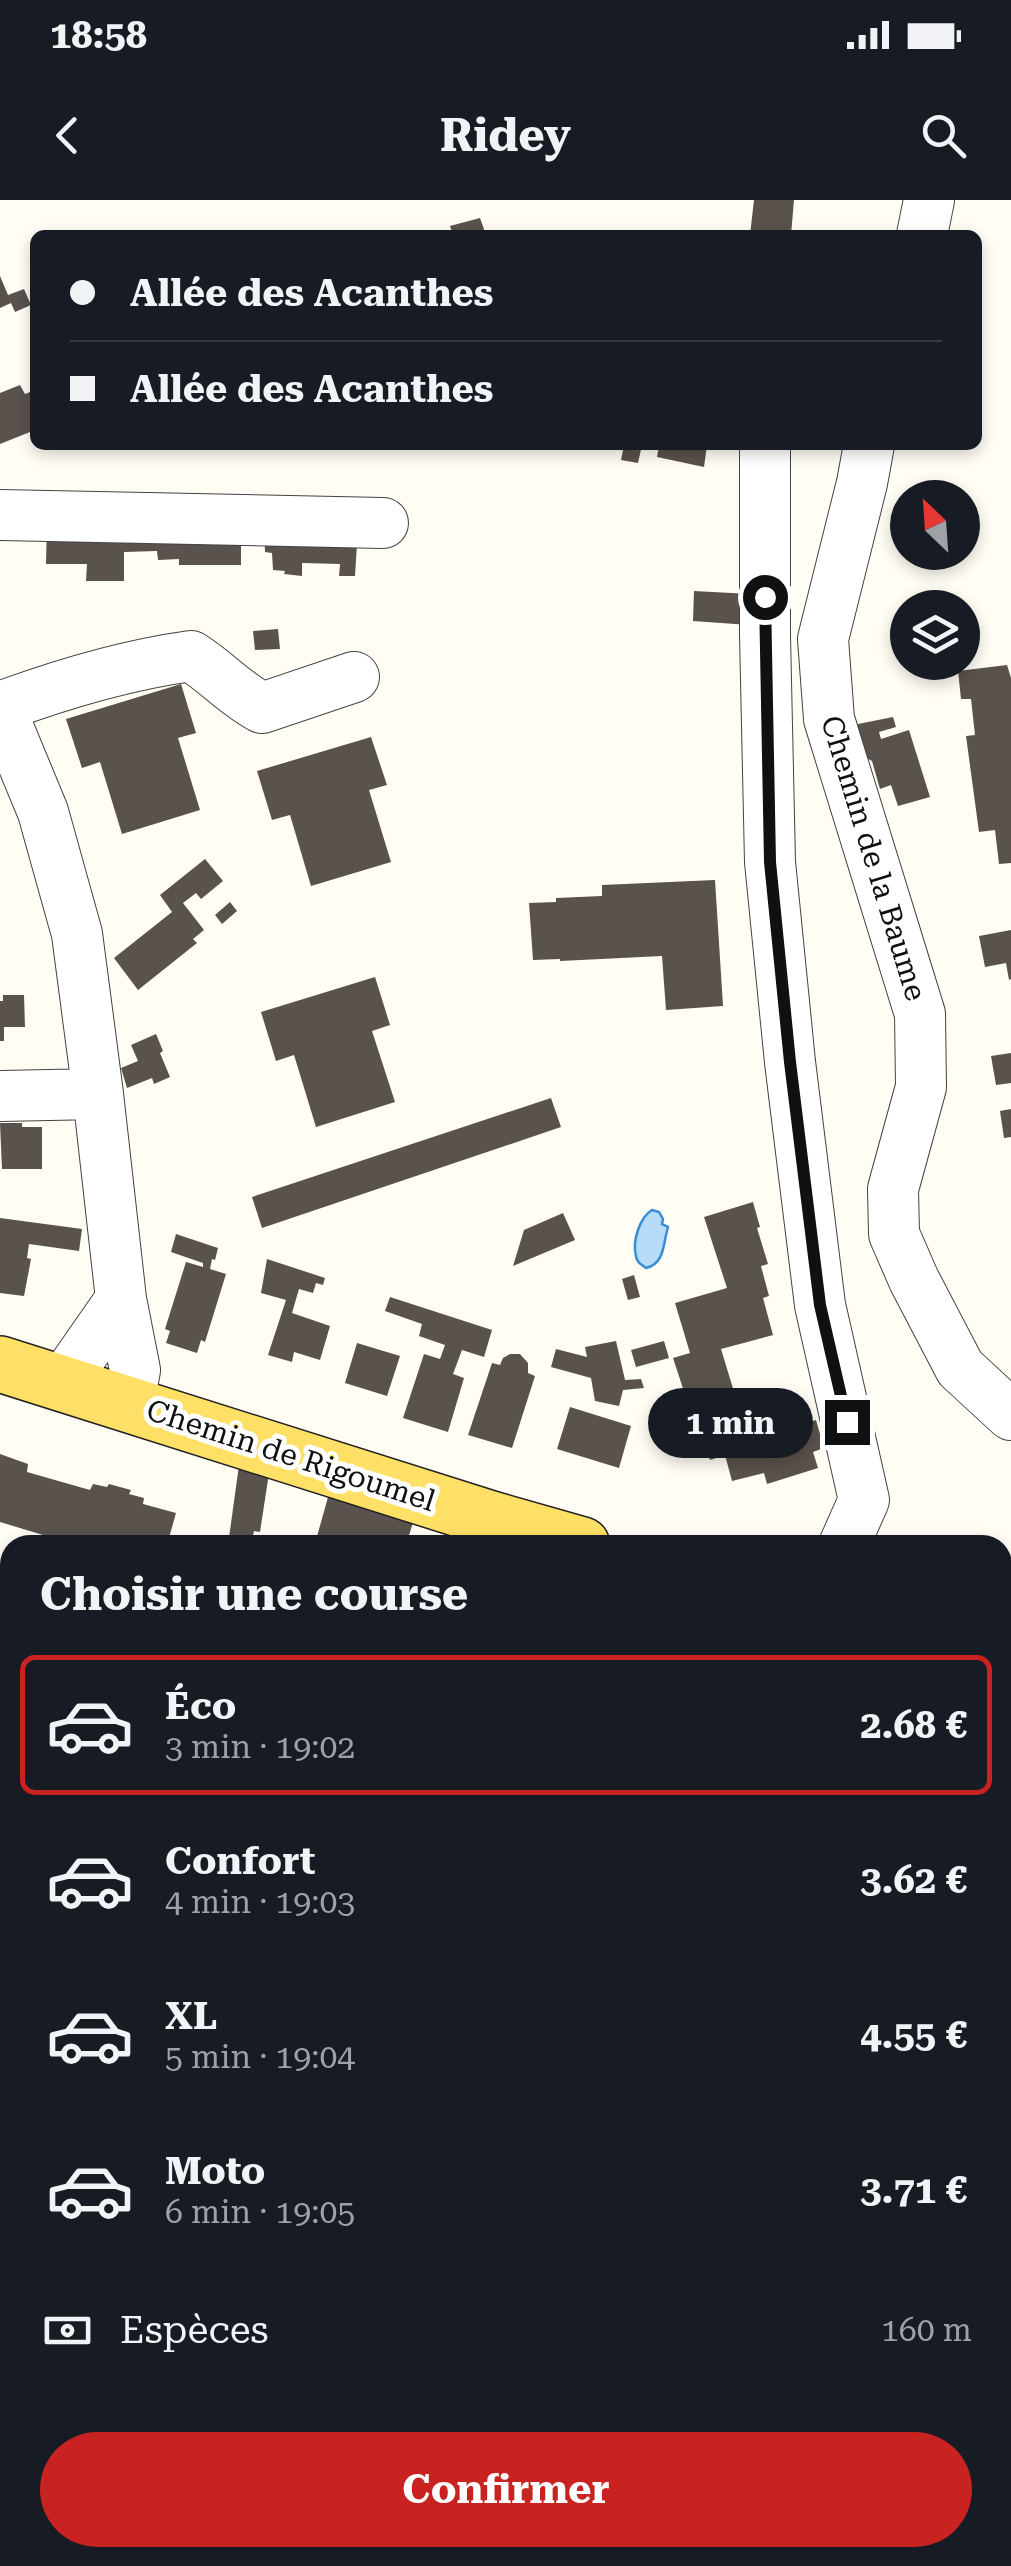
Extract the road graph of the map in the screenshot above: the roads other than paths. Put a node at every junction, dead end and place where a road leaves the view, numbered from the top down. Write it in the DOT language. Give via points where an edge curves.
graph roads {
  1 [pos="929,200"];
  2 [pos="923,230"];
  3 [pos="765,450"];
  4 [pos="867,450"];
  5 [pos="0,515"];
  6 [pos="383,523"];
  7 [pos="354,677"];
  8 [pos="0,708"];
  9 [pos="22,811"];
  10 [pos="98,1094"];
  11 [pos="0,1096"];
  12 [pos="121,1299"];
  13 [pos="0,1364"];
  14 [pos="69,1384"];
  15 [pos="129,1404"];
  16 [pos="1011,1415"];
  17 [pos="518,1535"];
  18 [pos="848,1535"];
  1 -- 2 [label="street"];
  3 -- 18 [label="street" via="770,862 820,1305 864,1500"];
  4 -- 16 [label="street, Chemin de la Baume" via="822,640 828,720 920,1014 921,1087 894,1188 894,1234 960,1368"];
  5 -- 6 [label="street"];
  7 -- 8 [label="street" via="262,708 191,656 147,662"];
  8 -- 9 [label="street"];
  9 -- 10 [label="street" via="77,934"];
  10 -- 11 [label="street"];
  10 -- 12 [label="street"];
  12 -- 14 [label="street"];
  12 -- 15 [label="street" via="136,1370"];
  13 -- 14 [label="main road, Chemin de Rigoumel"];
  14 -- 15 [label="main road, Chemin de Rigoumel"];
  15 -- 17 [label="main road, Chemin de Rigoumel"];
}
